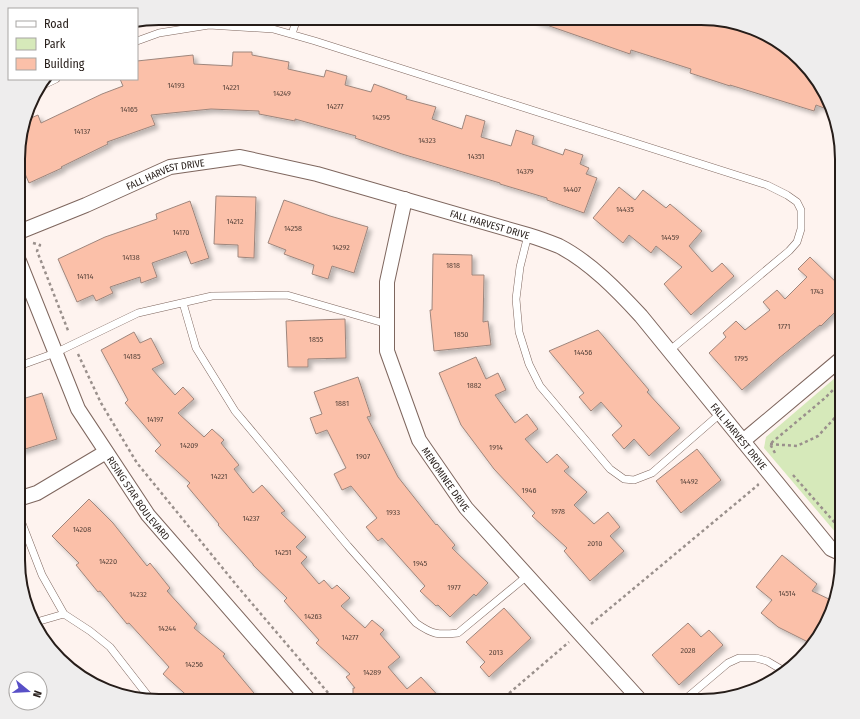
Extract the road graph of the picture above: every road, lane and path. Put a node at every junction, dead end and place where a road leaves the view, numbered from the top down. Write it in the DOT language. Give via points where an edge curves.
graph roads {
  1 [pos="209,25"];
  2 [pos="209,25"];
  3 [pos="295,25"];
  4 [pos="292,34"];
  5 [pos="138,41"];
  6 [pos="405,199"];
  7 [pos="25,230"];
  8 [pos="528,235"];
  9 [pos="33,243"];
  10 [pos="25,276"];
  11 [pos="183,303"];
  12 [pos="387,324"];
  13 [pos="73,344"];
  14 [pos="669,351"];
  15 [pos="55,353"];
  16 [pos="25,364"];
  17 [pos="835,364"];
  18 [pos="835,388"];
  19 [pos="721,413"];
  20 [pos="835,418"];
  21 [pos="743,441"];
  22 [pos="769,444"];
  23 [pos="106,452"];
  24 [pos="779,459"];
  25 [pos="789,470"];
  26 [pos="754,480"];
  27 [pos="25,497"];
  28 [pos="835,523"];
  29 [pos="25,531"];
  30 [pos="835,551"];
  31 [pos="527,576"];
  32 [pos="64,614"];
  33 [pos="40,621"];
  34 [pos="580,633"];
  35 [pos="779,668"];
  36 [pos="146,693"];
  37 [pos="304,694"];
  38 [pos="328,694"];
  39 [pos="508,694"];
  40 [pos="636,694"];
  41 [pos="691,694"];
  1 -- 5 [label="lane" via="159,33"];
  2 -- 4 [label="lane" via="272,29"];
  3 -- 4 [label="lane"];
  4 -- 14 [label="lane" via="767,185 797,202 802,219 797,242"];
  6 -- 7 [label="street, FALL HARVEST DRIVE" via="317,174 240,157 170,167"];
  6 -- 8 [label="street, FALL HARVEST DRIVE"];
  6 -- 12 [label="street, MENOMINEE DRIVE" via="387,282"];
  8 -- 14 [label="street, FALL HARVEST DRIVE" via="560,247 588,265 617,290"];
  8 -- 19 [label="lane" via="516,298 519,332 529,364 540,386 610,469 624,479 634,480 652,473"];
  9 -- 13 [label="path" via="40,245 37,251"];
  10 -- 15 [label="street, RISING STAR BOULEVARD"];
  11 -- 12 [label="lane" via="212,296 287,295"];
  11 -- 13 [label="lane" via="138,313"];
  11 -- 31 [label="lane" via="196,348 235,411 416,623 430,632 458,633"];
  12 -- 31 [label="street, MENOMINEE DRIVE" via="387,351 419,440 466,508"];
  13 -- 15 [label="lane"];
  13 -- 38 [label="path" via="101,403 137,463"];
  14 -- 19 [label="street, FALL HARVEST DRIVE"];
  15 -- 16 [label="lane"];
  15 -- 23 [label="street, RISING STAR BOULEVARD" via="78,409"];
  17 -- 21 [label="street"];
  18 -- 22 [label="path"];
  19 -- 21 [label="street, FALL HARVEST DRIVE"];
  20 -- 22 [label="path" via="818,436 797,446"];
  21 -- 30 [label="street, FALL HARVEST DRIVE"];
  22 -- 24 [label="path"];
  23 -- 27 [label="street" via="37,493"];
  23 -- 37 [label="street, RISING STAR BOULEVARD" via="148,516"];
  25 -- 28 [label="path"];
  26 -- 34 [label="path" via="758,485"];
  29 -- 32 [label="lane" via="42,575"];
  31 -- 34 [label="street, MENOMINEE DRIVE"];
  32 -- 33 [label="lane"];
  32 -- 36 [label="lane" via="110,647"];
  34 -- 39 [label="path"];
  34 -- 40 [label="street, MENOMINEE DRIVE"];
  35 -- 41 [label="lane" via="756,658 739,658 728,663"];
}
